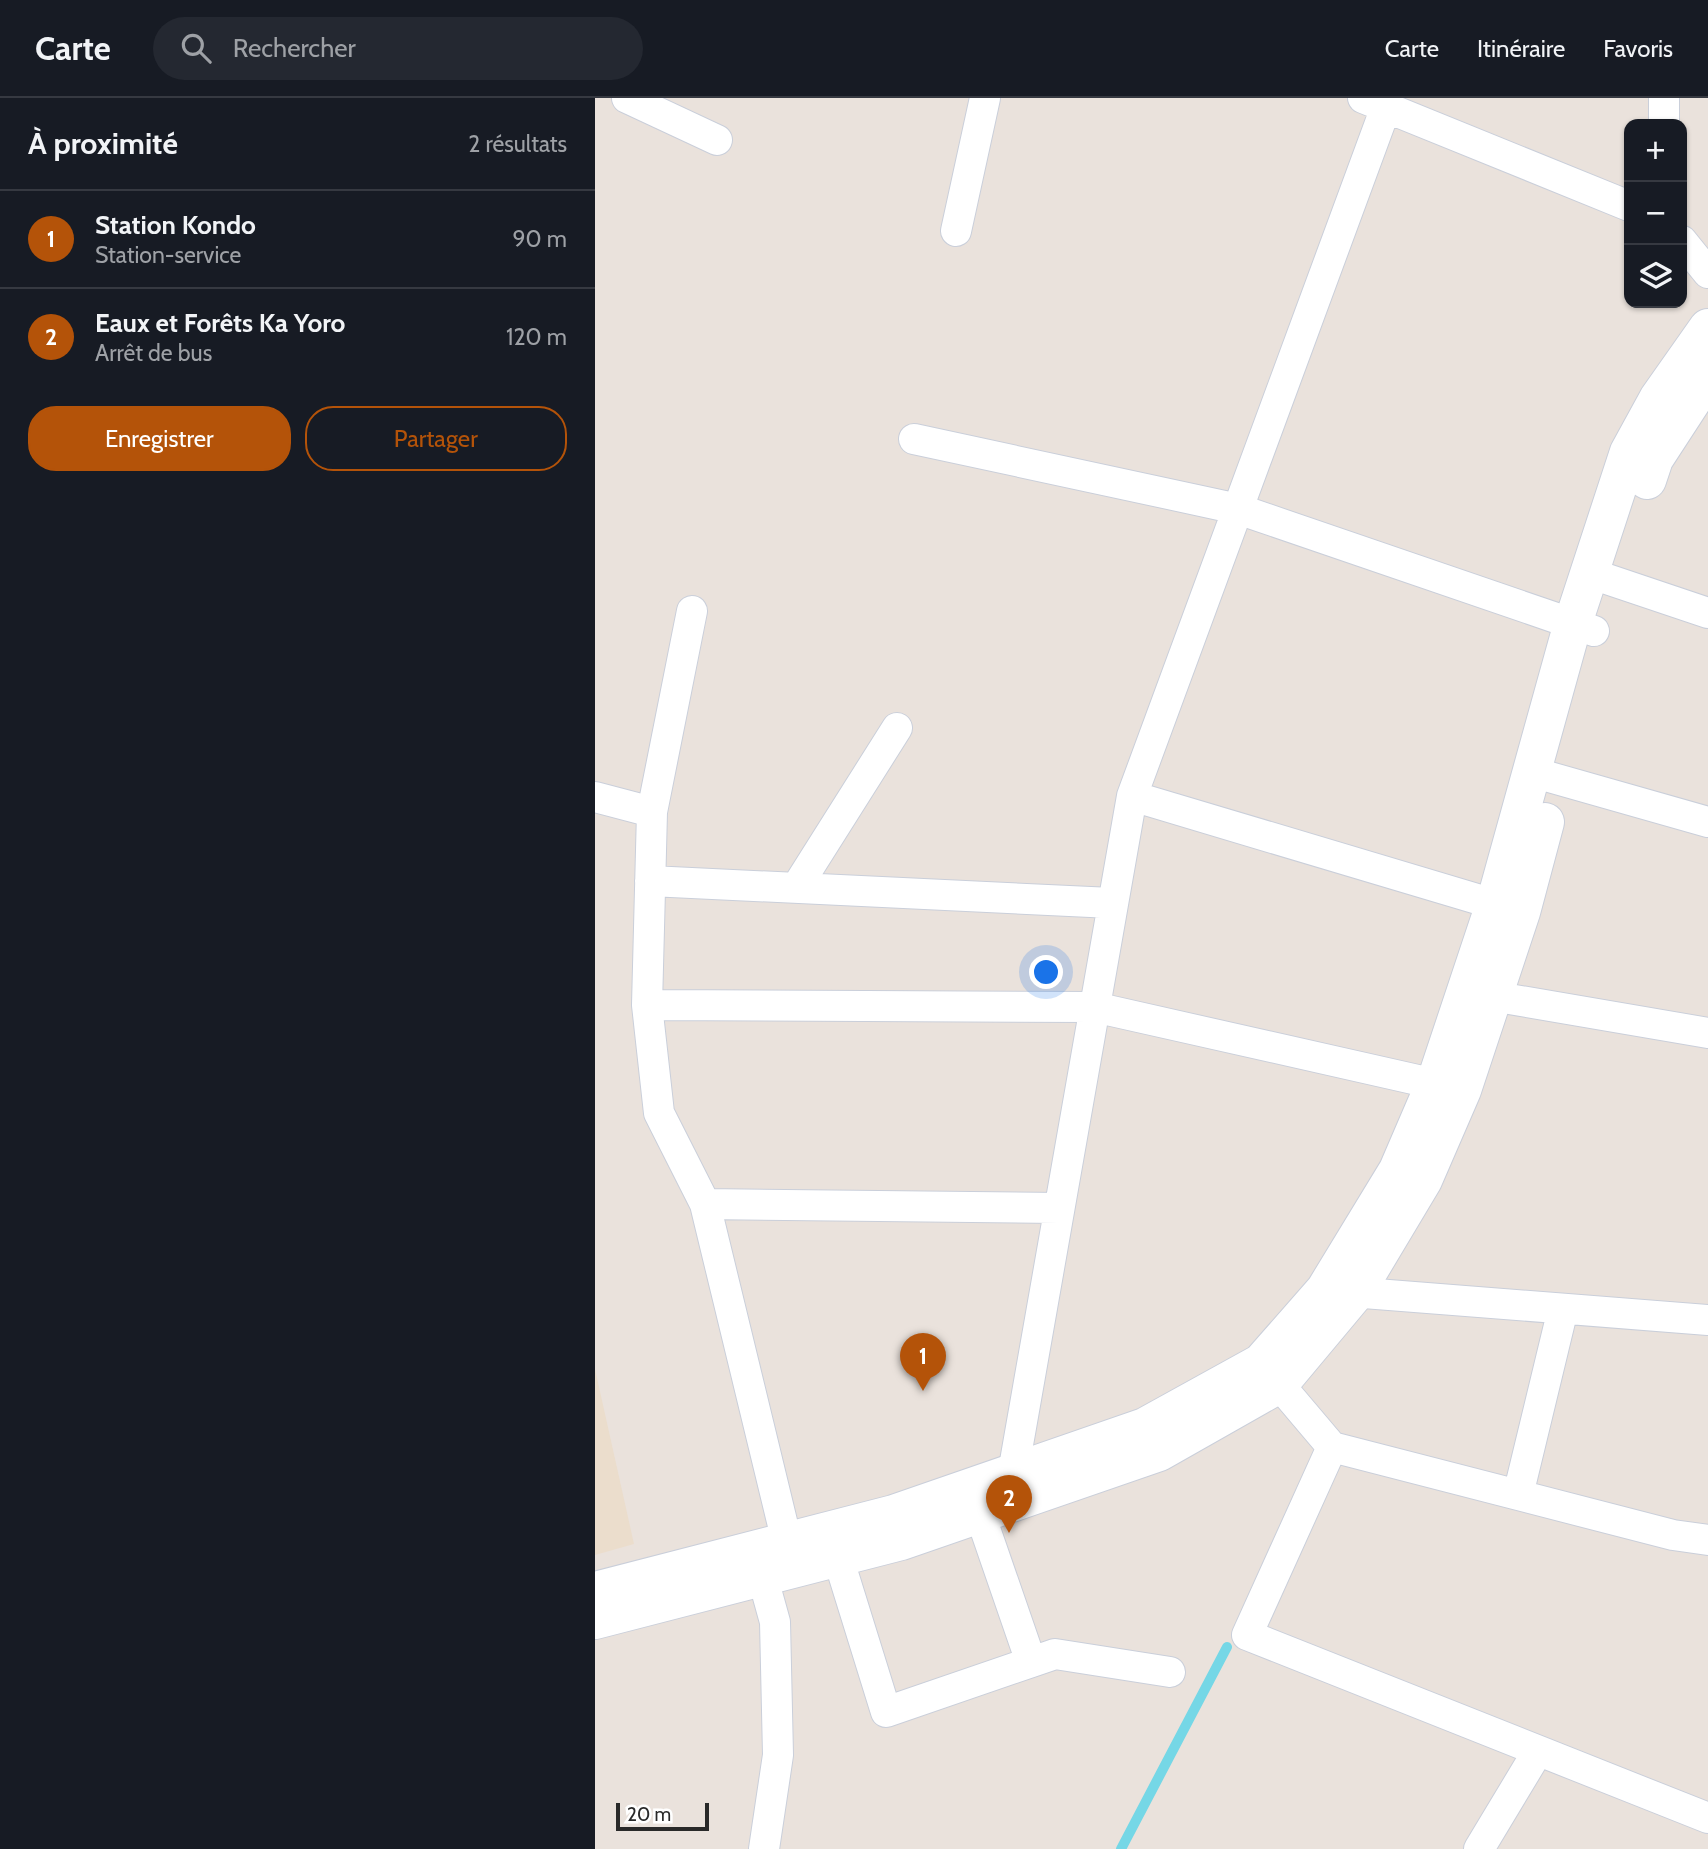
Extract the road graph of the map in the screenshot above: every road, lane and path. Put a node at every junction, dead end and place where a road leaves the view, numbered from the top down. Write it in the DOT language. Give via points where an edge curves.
graph roads {
  1 [pos="627,98"];
  2 [pos="985,98"];
  3 [pos="1664,98"];
  4 [pos="1375,103"];
  5 [pos="1664,119"];
  6 [pos="717,140"];
  7 [pos="1624,204"];
  8 [pos="955,231"];
  9 [pos="1685,245"];
  10 [pos="1708,273"];
  11 [pos="1708,328"];
  12 [pos="1708,376"];
  13 [pos="914,439"];
  14 [pos="1238,509"];
  15 [pos="1600,577"];
  16 [pos="692,611"];
  17 [pos="1708,613"];
  18 [pos="1583,627"];
  19 [pos="897,727"];
  20 [pos="1544,776"];
  21 [pos="1132,796"];
  22 [pos="595,797"];
  23 [pos="652,812"];
  24 [pos="1708,822"];
  25 [pos="650,881"];
  26 [pos="796,888"];
  27 [pos="1112,903"];
  28 [pos="1508,908"];
  29 [pos="1479,994"];
  30 [pos="647,1005"];
  31 [pos="1094,1007"];
  32 [pos="1708,1033"];
  33 [pos="1448,1087"];
  34 [pos="705,1204"];
  35 [pos="1059,1208"];
  36 [pos="1341,1291"];
  37 [pos="1563,1309"];
  38 [pos="1708,1320"];
  39 [pos="1270,1374"];
  40 [pos="1332,1447"];
  41 [pos="993,1494"];
  42 [pos="1518,1495"];
  43 [pos="1708,1540"];
  44 [pos="834,1544"];
  45 [pos="768,1556"];
  46 [pos="595,1591"];
  47 [pos="595,1620"];
  48 [pos="1031,1662"];
  49 [pos="1170,1672"];
  50 [pos="1538,1751"];
  51 [pos="1708,1818"];
  52 [pos="764,1849"];
  53 [pos="1479,1849"];
  1 -- 6 [label="street"];
  2 -- 8 [label="street"];
  3 -- 5 [label="street"];
  4 -- 7 [label="street"];
  4 -- 14 [label="street"];
  9 -- 10 [label="street"];
  11 -- 15 [label="main road" via="1658,399 1629,453"];
  12 -- 15 [label="main road" via="1654,459"];
  13 -- 14 [label="street"];
  14 -- 18 [label="street"];
  14 -- 21 [label="street"];
  15 -- 17 [label="street"];
  15 -- 18 [label="main road"];
  16 -- 23 [label="street"];
  18 -- 20 [label="main road"];
  19 -- 26 [label="street"];
  20 -- 24 [label="street"];
  20 -- 28 [label="main road"];
  21 -- 27 [label="street"];
  21 -- 28 [label="street"];
  22 -- 23 [label="street"];
  23 -- 25 [label="street"];
  25 -- 26 [label="street"];
  25 -- 30 [label="street"];
  26 -- 27 [label="street"];
  27 -- 31 [label="street"];
  28 -- 29 [label="main road"];
  29 -- 32 [label="street"];
  29 -- 33 [label="main road"];
  30 -- 31 [label="street"];
  30 -- 34 [label="street" via="659,1113"];
  31 -- 33 [label="street"];
  31 -- 35 [label="street"];
  33 -- 36 [label="main road" via="1423,1180"];
  34 -- 35 [label="street"];
  34 -- 45 [label="street"];
  35 -- 41 [label="street"];
  36 -- 37 [label="street"];
  36 -- 39 [label="main road"];
  37 -- 38 [label="street"];
  37 -- 42 [label="street"];
  39 -- 40 [label="street"];
  39 -- 41 [label="main road" via="1159,1452"];
  40 -- 42 [label="street"];
  40 -- 50 [label="street" via="1247,1635"];
  41 -- 44 [label="main road" via="901,1541"];
  41 -- 48 [label="street"];
  42 -- 43 [label="street"];
  44 -- 45 [label="main road"];
  44 -- 48 [label="street" via="886,1712"];
  45 -- 46 [label="main road"];
  45 -- 47 [label="main road"];
  45 -- 52 [label="street" via="775,1622 778,1755"];
  48 -- 49 [label="street" via="1055,1654"];
  50 -- 51 [label="street"];
  50 -- 53 [label="street"];
}
